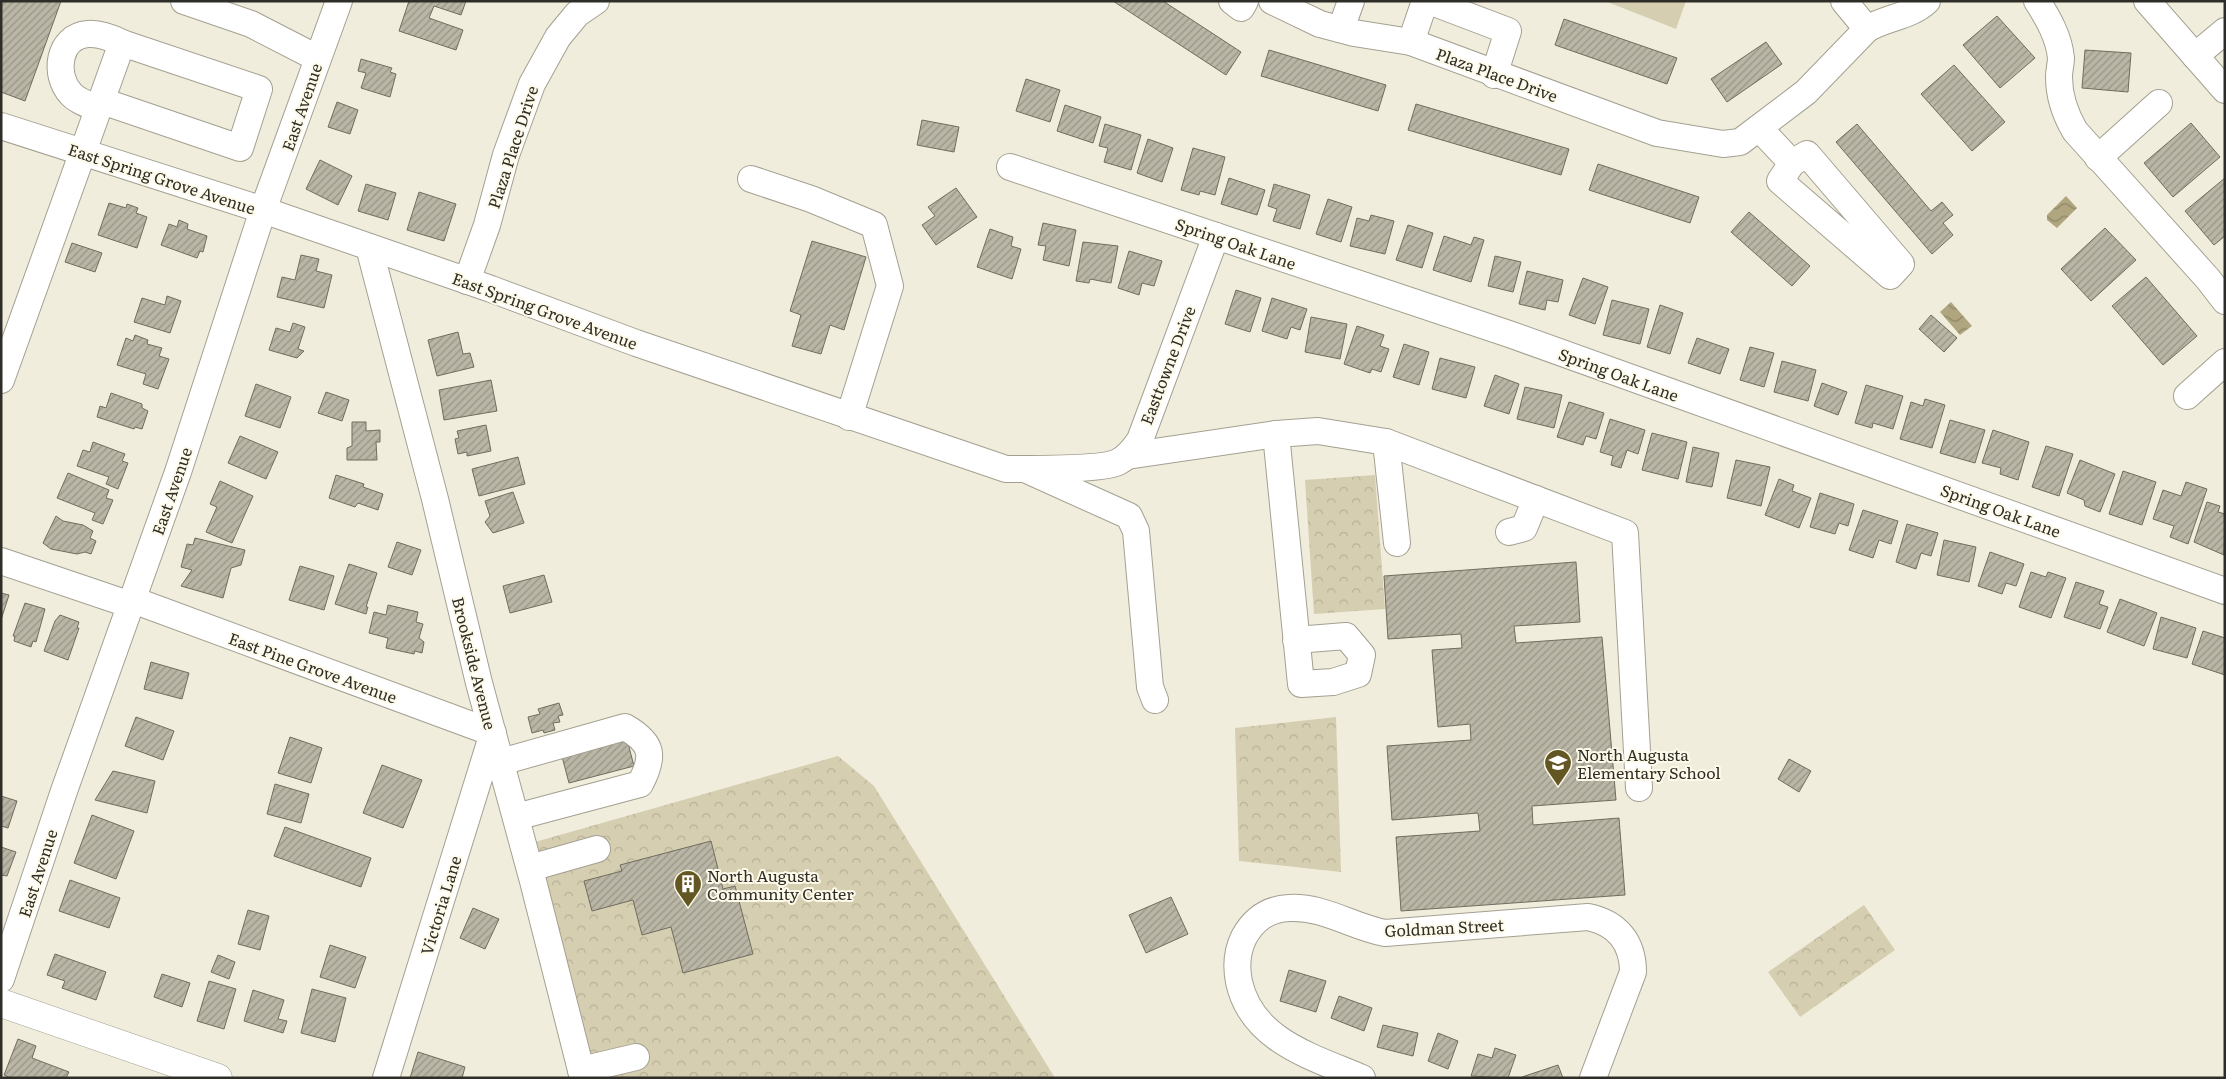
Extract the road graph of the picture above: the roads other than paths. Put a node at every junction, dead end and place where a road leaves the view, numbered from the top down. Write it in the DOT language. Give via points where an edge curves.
graph roads {
  1 [pos="184,1"];
  2 [pos="339,1"];
  3 [pos="596,1"];
  4 [pos="1232,1"];
  5 [pos="1245,1"];
  6 [pos="1272,1"];
  7 [pos="1351,1"];
  8 [pos="1427,1"];
  9 [pos="1844,1"];
  10 [pos="1927,1"];
  11 [pos="2037,1"];
  12 [pos="2146,1"];
  13 [pos="1341,30"];
  14 [pos="1867,30"];
  15 [pos="2225,31"];
  16 [pos="1410,42"];
  17 [pos="122,43"];
  18 [pos="2195,56"];
  19 [pos="318,58"];
  20 [pos="1494,75"];
  21 [pos="2225,90"];
  22 [pos="2159,103"];
  23 [pos="100,105"];
  24 [pos="1,126"];
  25 [pos="1758,128"];
  26 [pos="83,152"];
  27 [pos="2098,158"];
  28 [pos="1792,163"];
  29 [pos="1010,167"];
  30 [pos="751,179"];
  31 [pos="263,210"];
  32 [pos="1216,236"];
  33 [pos="369,247"];
  34 [pos="467,281"];
  35 [pos="2225,301"];
  36 [pos="2225,362"];
  37 [pos="1,380"];
  38 [pos="2186,396"];
  39 [pos="849,417"];
  40 [pos="1276,434"];
  41 [pos="1386,442"];
  42 [pos="1127,456"];
  43 [pos="1024,469"];
  44 [pos="1536,499"];
  45 [pos="1509,532"];
  46 [pos="1397,543"];
  47 [pos="1,561"];
  48 [pos="2225,591"];
  49 [pos="132,602"];
  50 [pos="1296,640"];
  51 [pos="1155,700"];
  52 [pos="493,733"];
  53 [pos="501,762"];
  54 [pos="1639,788"];
  55 [pos="516,817"];
  56 [pos="597,849"];
  57 [pos="530,868"];
  58 [pos="1,979"];
  59 [pos="1,1003"];
  60 [pos="636,1057"];
  61 [pos="582,1074"];
  62 [pos="218,1078"];
  63 [pos="386,1078"];
  64 [pos="1362,1078"];
  65 [pos="1593,1078"];
  1 -- 19 [label="street" via="251,24"];
  2 -- 19 [label="street, East Avenue"];
  3 -- 34 [label="street, Plaza Place Drive" via="577,14 558,38 532,84"];
  4 -- 5 [label="street" via="1241,8"];
  6 -- 13 [label="street, Plaza Place Drive" via="1320,24"];
  7 -- 13 [label="street"];
  8 -- 16 [label="street"];
  8 -- 20 [label="street" via="1508,31"];
  9 -- 14 [label="street"];
  10 -- 14 [label="street" via="1916,11 1878,22"];
  11 -- 27 [label="street" via="2053,28 2058,44 2061,59 2059,86 2067,118"];
  12 -- 18 [label="street"];
  13 -- 16 [label="street, Plaza Place Drive"];
  14 -- 25 [label="street" via="1806,92"];
  15 -- 18 [label="street"];
  16 -- 20 [label="street, Plaza Place Drive"];
  17 -- 23 [label="street"];
  17 -- 23 [label="street" via="88,34 66,46 61,57 59,67 63,85 72,96"];
  17 -- 23 [label="street" via="259,90 240,148"];
  18 -- 21 [label="street"];
  19 -- 31 [label="street, East Avenue"];
  20 -- 25 [label="street, Plaza Place Drive" via="1657,133 1723,144 1740,142"];
  22 -- 27 [label="street"];
  23 -- 26 [label="street"];
  24 -- 26 [label="street, East Spring Grove Avenue"];
  25 -- 28 [label="street"];
  26 -- 31 [label="street, East Spring Grove Avenue"];
  26 -- 37 [label="street"];
  27 -- 35 [label="street"];
  28 -- 28 [label="street" via="1780,181 1890,276 1901,264 1807,154"];
  29 -- 32 [label="street, Spring Oak Lane"];
  30 -- 39 [label="street" via="874,225 890,286"];
  31 -- 33 [label="street, East Spring Grove Avenue"];
  31 -- 49 [label="street, East Avenue"];
  32 -- 42 [label="street, Easttowne Drive" via="1140,440"];
  32 -- 48 [label="street, Spring Oak Lane" via="1512,335"];
  33 -- 34 [label="street, East Spring Grove Avenue"];
  33 -- 52 [label="street, Brookside Avenue"];
  34 -- 39 [label="street, East Spring Grove Avenue"];
  36 -- 38 [label="street"];
  39 -- 43 [label="street, East Spring Grove Avenue" via="1006,469"];
  40 -- 41 [label="street" via="1318,431"];
  40 -- 42 [label="street"];
  40 -- 50 [label="street"];
  41 -- 44 [label="street"];
  41 -- 46 [label="street"];
  42 -- 43 [label="street, East Spring Grove Avenue" via="1112,464"];
  43 -- 51 [label="street" via="1129,516 1136,531 1150,687"];
  44 -- 45 [label="street" via="1524,528"];
  44 -- 54 [label="street" via="1624,533"];
  47 -- 49 [label="street, East Pine Grove Avenue"];
  49 -- 52 [label="street, East Pine Grove Avenue"];
  49 -- 58 [label="street, East Avenue"];
  52 -- 53 [label="street, Brookside Avenue"];
  52 -- 63 [label="street, Victoria Lane"];
  53 -- 55 [label="street, Brookside Avenue"];
  53 -- 55 [label="street" via="625,727 641,736 650,750 648,769 640,784"];
  55 -- 57 [label="street, Brookside Avenue"];
  56 -- 57 [label="street"];
  57 -- 61 [label="street, Brookside Avenue"];
  59 -- 62 [label="main road"];
  60 -- 61 [label="street"];
  64 -- 65 [label="street, Goldman Street" via="1312,1057 1270,1034 1252,1016 1240,988 1237,963 1248,930 1265,913 1288,908 1317,910 1384,933 1588,917 1610,924 1626,939 1633,972"];
}
